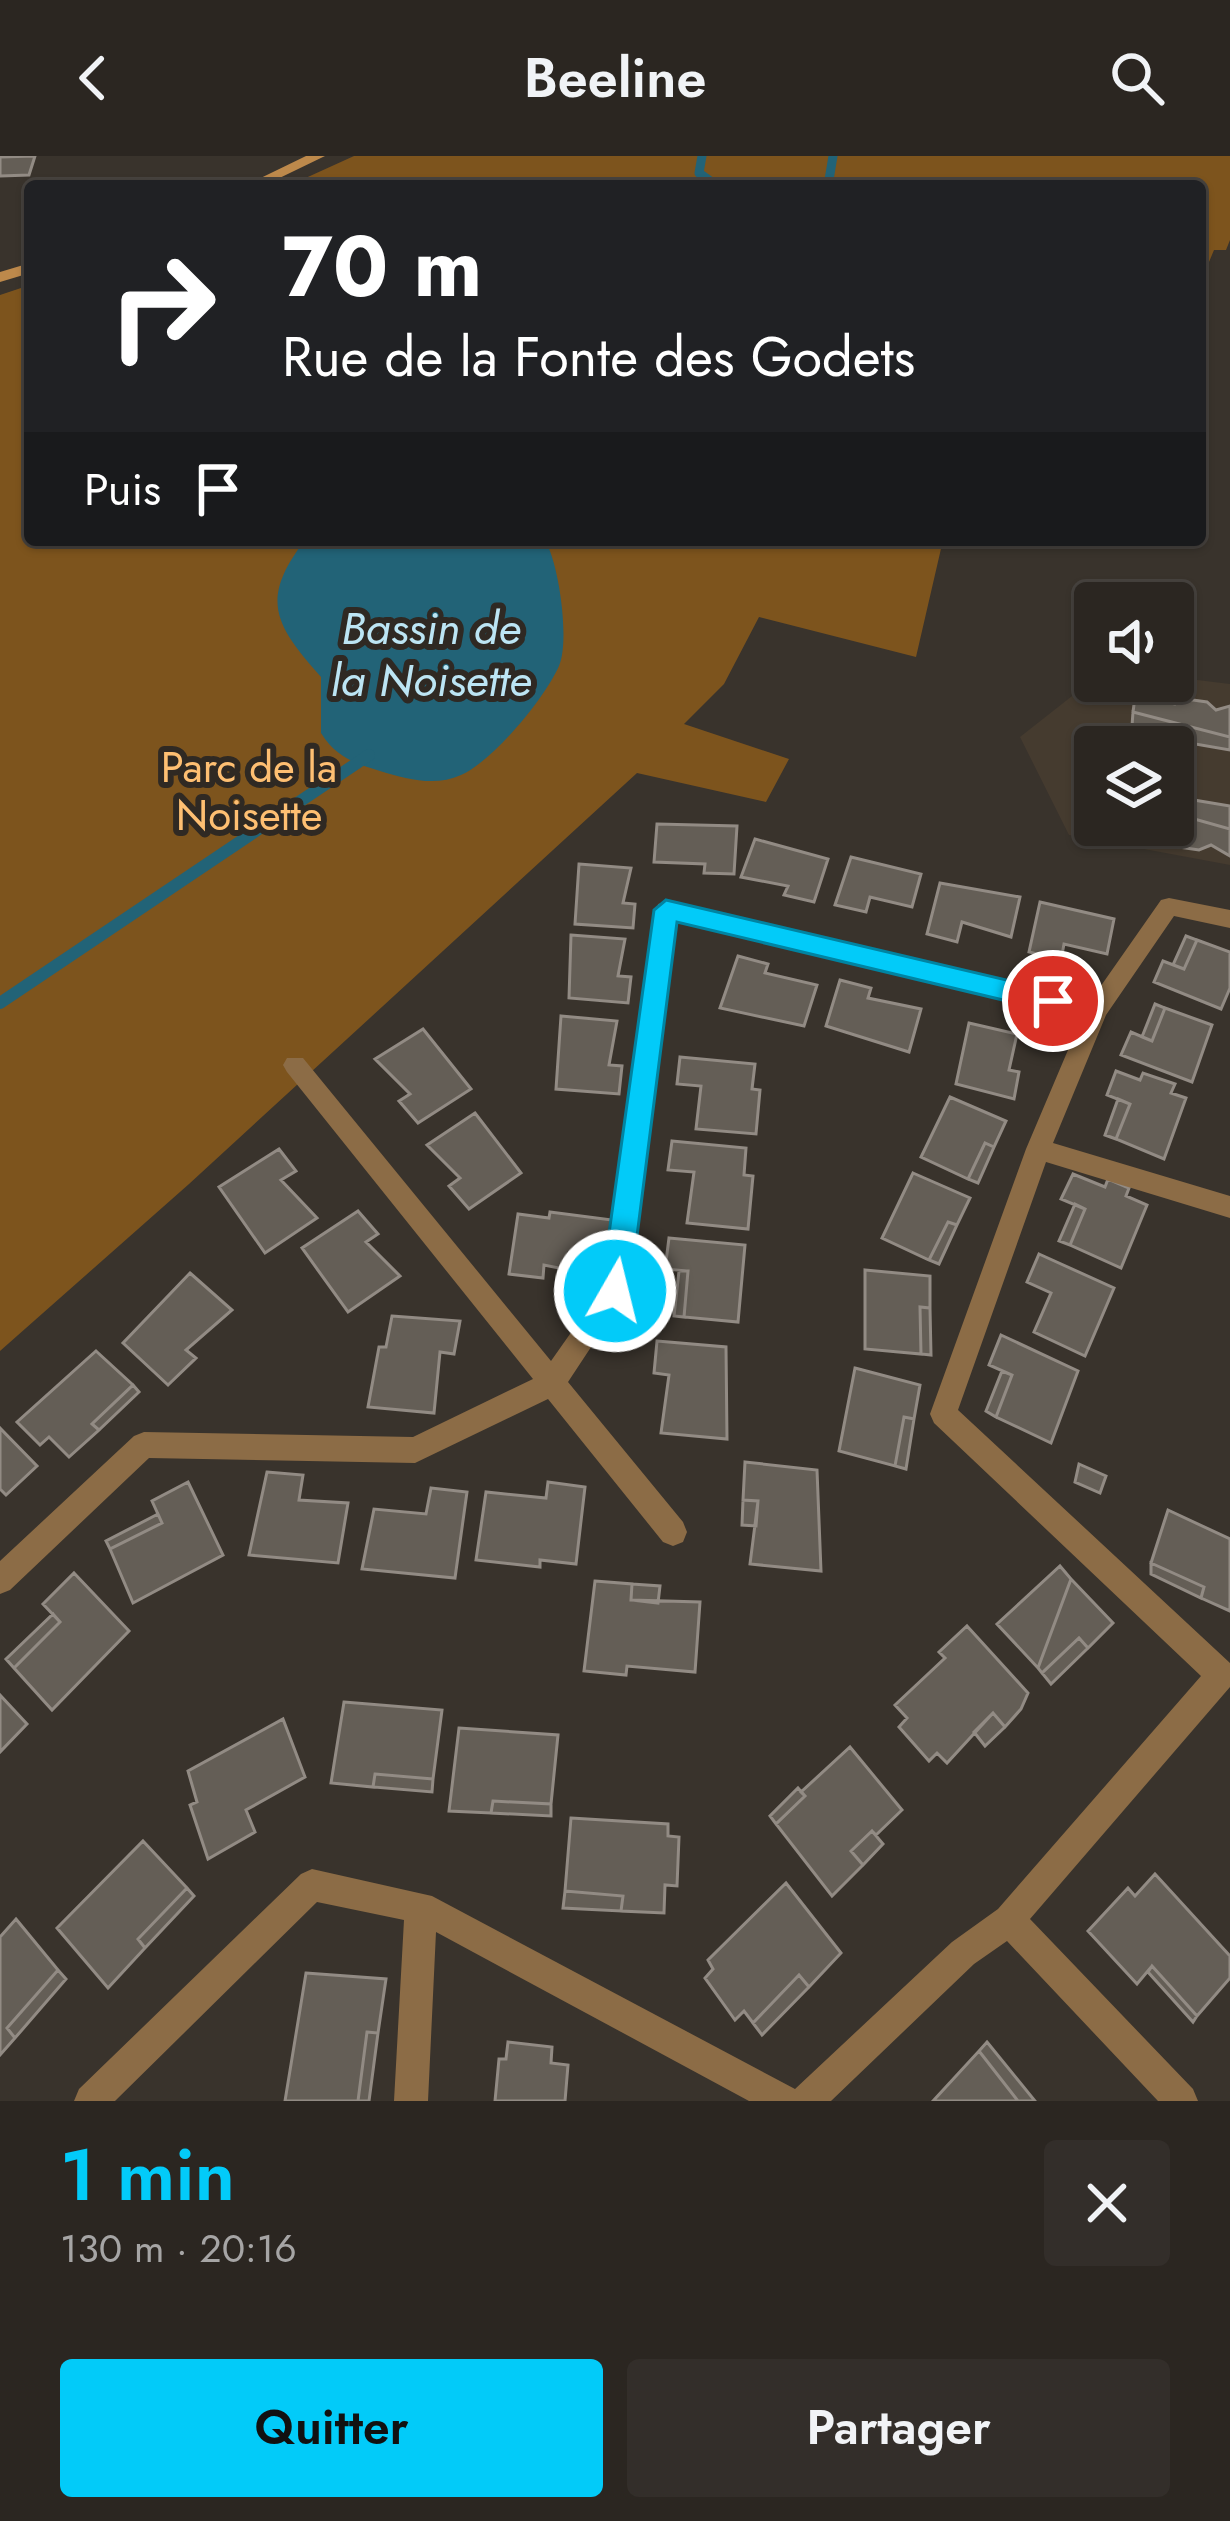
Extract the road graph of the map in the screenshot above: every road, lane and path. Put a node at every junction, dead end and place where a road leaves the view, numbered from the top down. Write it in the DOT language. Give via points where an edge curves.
graph roads {
  1 [pos="318,156"];
  2 [pos="264,180"];
  3 [pos="1230,919"];
  4 [pos="1096,1011"];
  5 [pos="296,1065"];
  6 [pos="1038,1149"];
  7 [pos="1230,1207"];
  8 [pos="551,1384"];
  9 [pos="674,1532"];
  10 [pos="0,1580"];
  11 [pos="1226,1677"];
  12 [pos="421,1907"];
  13 [pos="1009,1919"];
  14 [pos="92,2101"];
  15 [pos="411,2101"];
  16 [pos="783,2101"];
  17 [pos="807,2101"];
  18 [pos="1181,2101"];
  1 -- 2 [label="main road"];
  3 -- 4 [label="street" via="1169,906"];
  4 -- 6 [label="street"];
  4 -- 8 [label="street" via="666,910 615,1291"];
  5 -- 8 [label="street"];
  6 -- 7 [label="street"];
  6 -- 11 [label="street" via="943,1414"];
  8 -- 9 [label="street"];
  8 -- 10 [label="street" via="415,1450 144,1445"];
  11 -- 13 [label="street"];
  12 -- 14 [label="street" via="312,1885"];
  12 -- 15 [label="street"];
  12 -- 16 [label="street"];
  13 -- 17 [label="street"];
  13 -- 18 [label="street"];
}
